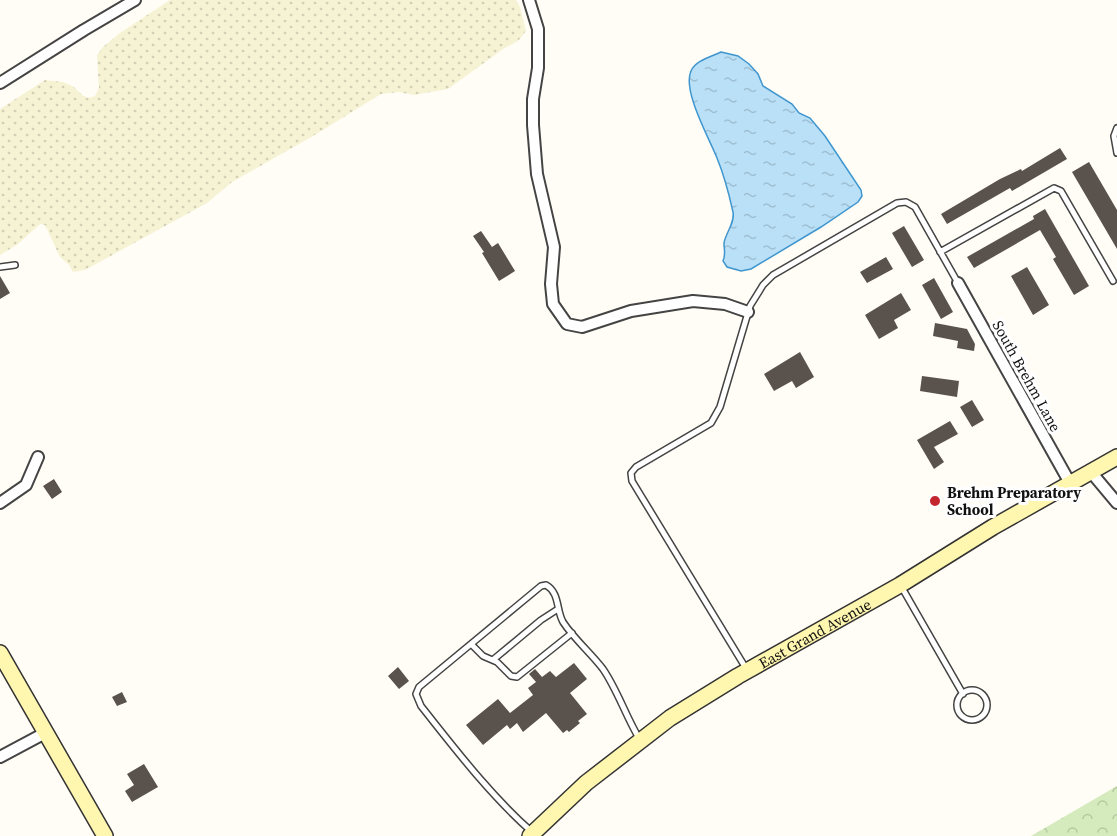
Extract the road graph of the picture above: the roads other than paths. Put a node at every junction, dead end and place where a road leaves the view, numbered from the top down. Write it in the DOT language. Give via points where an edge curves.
graph roads {
  1 [pos="135,0"];
  2 [pos="529,0"];
  3 [pos="0,83"];
  4 [pos="1117,128"];
  5 [pos="1117,153"];
  6 [pos="940,252"];
  7 [pos="15,265"];
  8 [pos="0,267"];
  9 [pos="1113,281"];
  10 [pos="958,283"];
  11 [pos="748,312"];
  12 [pos="38,457"];
  13 [pos="1117,458"];
  14 [pos="1091,472"];
  15 [pos="1070,483"];
  16 [pos="0,502"];
  17 [pos="1117,503"];
  18 [pos="900,585"];
  19 [pos="558,609"];
  20 [pos="572,633"];
  21 [pos="471,644"];
  22 [pos="0,653"];
  23 [pos="494,660"];
  24 [pos="747,671"];
  25 [pos="963,694"];
  26 [pos="45,733"];
  27 [pos="640,740"];
  28 [pos="0,758"];
  29 [pos="532,834"];
  30 [pos="105,836"];
  1 -- 3 [label="street"];
  2 -- 11 [label="street" via="538,29 533,99 537,174 554,247 553,304 567,324 582,327 632,311 693,301 725,304"];
  4 -- 5 [label="lane"];
  6 -- 9 [label="lane" via="1054,188 1061,191"];
  6 -- 10 [label="lane"];
  6 -- 11 [label="lane" via="915,207 897,203 773,275"];
  7 -- 8 [label="lane"];
  10 -- 15 [label="street, South Brehm Lane"];
  11 -- 24 [label="lane" via="720,407 711,423 632,473 632,481"];
  12 -- 16 [label="street" via="26,485"];
  13 -- 14 [label="street, East Grand Avenue"];
  14 -- 15 [label="street, East Grand Avenue"];
  14 -- 17 [label="street"];
  15 -- 18 [label="street, East Grand Avenue"];
  18 -- 24 [label="street, East Grand Avenue"];
  18 -- 25 [label="lane"];
  19 -- 20 [label="lane"];
  19 -- 21 [label="lane" via="557,598 544,585"];
  19 -- 23 [label="lane"];
  20 -- 23 [label="lane" via="517,677"];
  20 -- 27 [label="lane" via="603,670"];
  21 -- 23 [label="lane"];
  21 -- 29 [label="lane" via="419,687 416,698 476,775"];
  22 -- 26 [label="street"];
  24 -- 27 [label="street, East Grand Avenue"];
  25 -- 25 [label="lane" via="957,702 959,713 969,720 980,718 986,709 984,697 971,690"];
  26 -- 28 [label="street"];
  26 -- 30 [label="street"];
  27 -- 29 [label="street, East Grand Avenue" via="586,783"];
}
